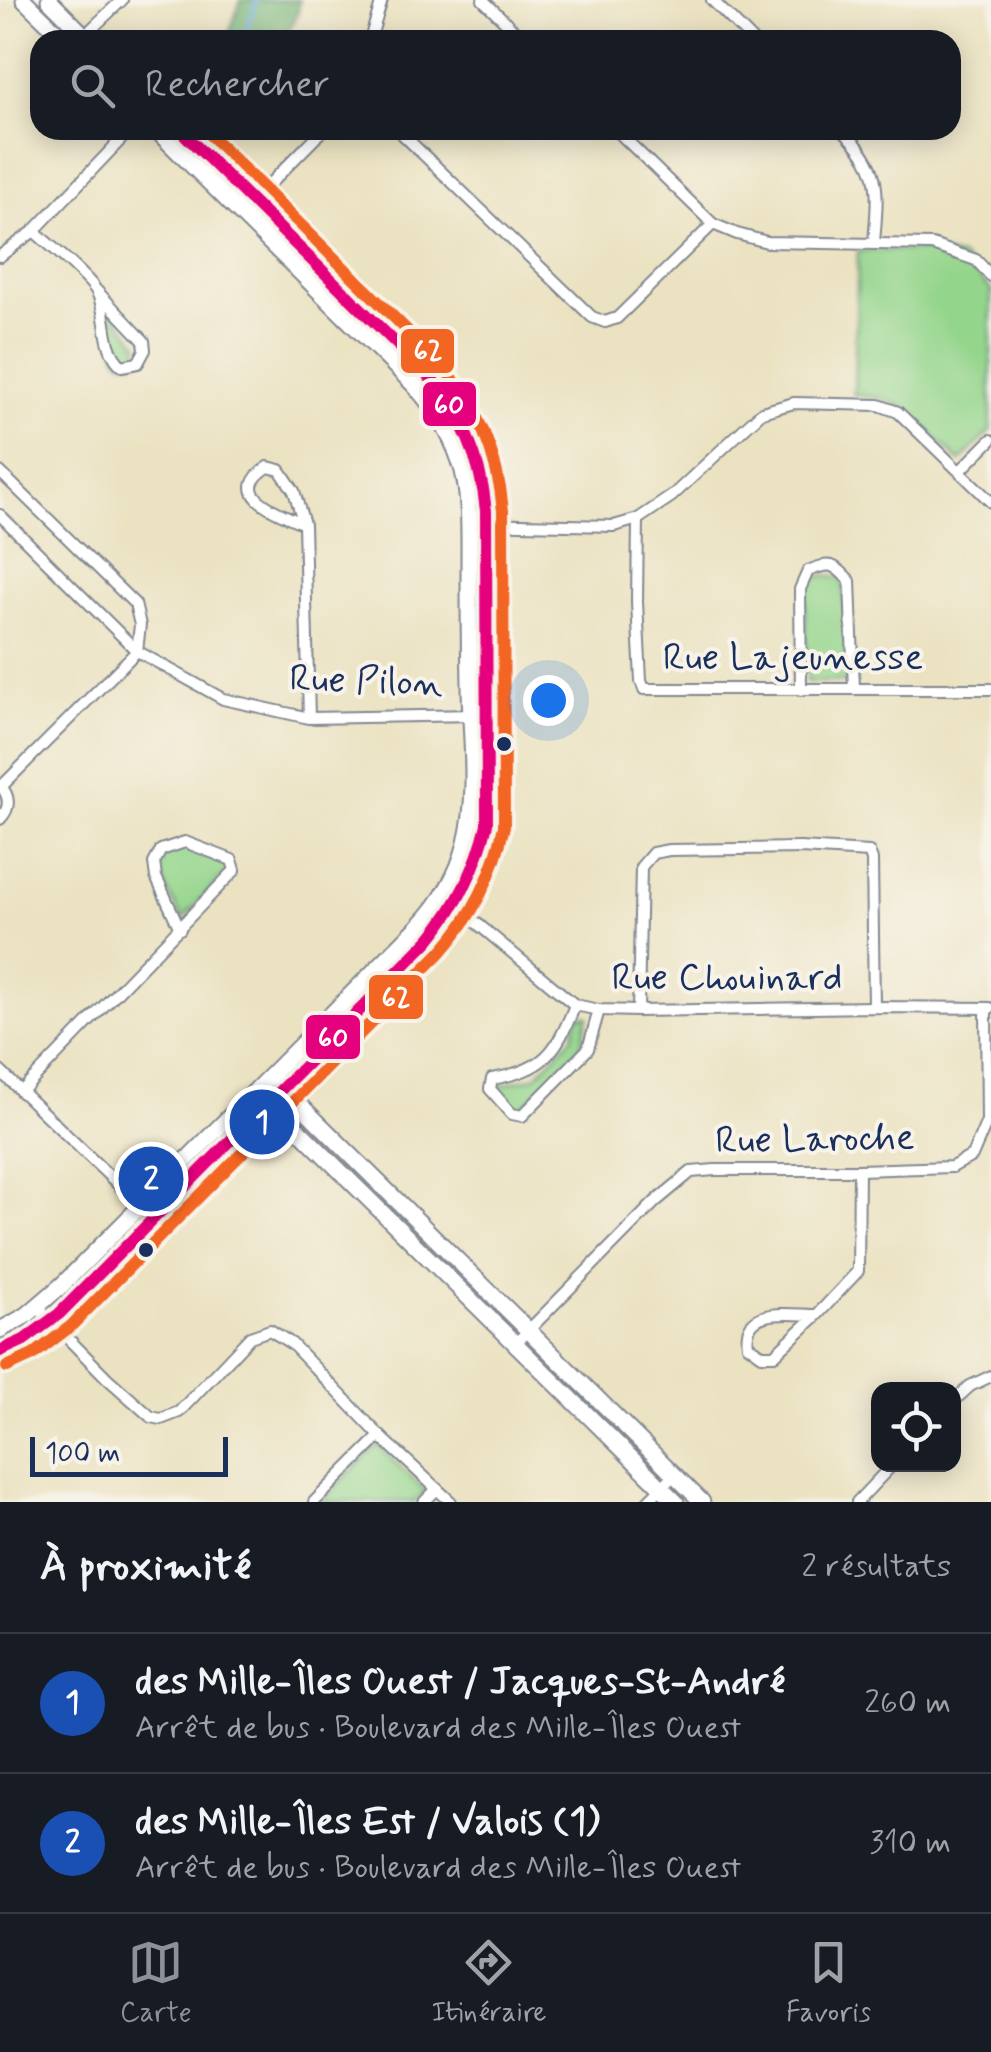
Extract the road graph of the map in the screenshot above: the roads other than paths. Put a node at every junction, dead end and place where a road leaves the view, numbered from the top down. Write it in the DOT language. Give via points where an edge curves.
graph roads {
  1 [pos="24,0"];
  2 [pos="49,0"];
  3 [pos="122,0"];
  4 [pos="382,0"];
  5 [pos="482,0"];
  6 [pos="712,0"];
  7 [pos="55,30"];
  8 [pos="77,30"];
  9 [pos="94,30"];
  10 [pos="373,30"];
  11 [pos="514,30"];
  12 [pos="742,30"];
  13 [pos="120,140"];
  14 [pos="166,140"];
  15 [pos="190,140"];
  16 [pos="313,140"];
  17 [pos="408,140"];
  18 [pos="626,140"];
  19 [pos="853,140"];
  20 [pos="253,200"];
  21 [pos="240,213"];
  22 [pos="712,224"];
  23 [pos="34,230"];
  24 [pos="874,243"];
  25 [pos="0,256"];
  26 [pos="991,276"];
  27 [pos="95,289"];
  28 [pos="991,440"];
  29 [pos="960,471"];
  30 [pos="0,472"];
  31 [pos="991,502"];
  32 [pos="0,515"];
  33 [pos="638,518"];
  34 [pos="486,523"];
  35 [pos="304,524"];
  36 [pos="468,524"];
  37 [pos="137,651"];
  38 [pos="991,689"];
  39 [pos="801,690"];
  40 [pos="854,690"];
  41 [pos="479,715"];
  42 [pos="309,718"];
  43 [pos="1,786"];
  44 [pos="0,819"];
  45 [pos="448,904"];
  46 [pos="180,929"];
  47 [pos="575,1005"];
  48 [pos="874,1006"];
  49 [pos="989,1008"];
  50 [pos="599,1010"];
  51 [pos="638,1011"];
  52 [pos="0,1071"];
  53 [pos="276,1082"];
  54 [pos="256,1088"];
  55 [pos="20,1092"];
  56 [pos="269,1101"];
  57 [pos="859,1170"];
  58 [pos="140,1205"];
  59 [pos="152,1218"];
  60 [pos="37,1307"];
  61 [pos="816,1315"];
  62 [pos="50,1322"];
  63 [pos="0,1330"];
  64 [pos="528,1330"];
  65 [pos="515,1344"];
  66 [pos="0,1351"];
  67 [pos="991,1376"];
  68 [pos="961,1394"];
  69 [pos="380,1436"];
  70 [pos="885,1472"];
  71 [pos="675,1474"];
  72 [pos="662,1488"];
  73 [pos="437,1489"];
  74 [pos="314,1502"];
  75 [pos="424,1502"];
  76 [pos="450,1502"];
  77 [pos="647,1502"];
  78 [pos="676,1502"];
  79 [pos="702,1502"];
  80 [pos="857,1502"];
  1 -- 7 [label="street"];
  2 -- 8 [label="street"];
  3 -- 9 [label="street"];
  4 -- 10 [label="street"];
  5 -- 11 [label="street"];
  6 -- 12 [label="street"];
  13 -- 23 [label="street"];
  14 -- 21 [label="street"];
  15 -- 20 [label="street"];
  16 -- 20 [label="street"];
  17 -- 22 [label="street" via="604,322 616,318"];
  18 -- 22 [label="street"];
  19 -- 24 [label="street" via="872,168"];
  20 -- 21 [label="street"];
  20 -- 34 [label="street" via="454,406 477,457"];
  21 -- 36 [label="street" via="430,404 459,459"];
  22 -- 24 [label="street" via="767,242"];
  23 -- 25 [label="street"];
  23 -- 27 [label="street"];
  24 -- 26 [label="street" via="932,245 976,260"];
  27 -- 27 [label="street" via="110,352 122,366 138,364 144,341"];
  28 -- 29 [label="street"];
  29 -- 31 [label="street"];
  29 -- 33 [label="street" via="898,412 794,403 762,412 672,496"];
  30 -- 37 [label="street" via="135,604"];
  32 -- 37 [label="street, Rue Pilon"];
  33 -- 34 [label="street" via="614,526"];
  33 -- 39 [label="street, Rue Lajeunesse" via="644,689"];
  34 -- 36 [label="street"];
  34 -- 41 [label="street"];
  35 -- 35 [label="street" via="280,470 268,467 256,475 255,498"];
  35 -- 42 [label="street"];
  36 -- 41 [label="street"];
  37 -- 42 [label="street, Rue Pilon" via="223,699"];
  37 -- 43 [label="street"];
  38 -- 40 [label="street, Rue Lajeunesse"];
  39 -- 40 [label="street, Rue Lajeunesse"];
  39 -- 40 [label="street" via="800,589 808,571 826,564 850,581"];
  41 -- 42 [label="street, Rue Pilon"];
  41 -- 45 [label="street" via="487,824 473,874"];
  43 -- 44 [label="street" via="8,802"];
  45 -- 47 [label="street, Rue Chouinard"];
  45 -- 53 [label="street"];
  46 -- 46 [label="street" via="235,870 232,860 185,842 161,850 154,863"];
  46 -- 55 [label="street"];
  47 -- 50 [label="street, Rue Chouinard"];
  47 -- 50 [label="street" via="562,1038 538,1065 492,1080 490,1089 512,1114 522,1116 588,1049"];
  48 -- 49 [label="street, Rue Chouinard"];
  48 -- 51 [label="street, Rue Chouinard"];
  48 -- 51 [label="street" via="869,852 669,850 653,853 641,867"];
  49 -- 57 [label="street, Rue Laroche" via="987,1121 972,1156 952,1167"];
  50 -- 51 [label="street, Rue Chouinard"];
  52 -- 55 [label="street"];
  53 -- 54 [label="street"];
  53 -- 56 [label="street"];
  53 -- 64 [label="street"];
  54 -- 56 [label="street"];
  54 -- 58 [label="street"];
  55 -- 58 [label="street"];
  56 -- 59 [label="street"];
  56 -- 65 [label="street"];
  57 -- 61 [label="street" via="858,1271"];
  57 -- 64 [label="street, Rue Laroche" via="691,1172"];
  58 -- 59 [label="street"];
  58 -- 60 [label="street"];
  59 -- 62 [label="street"];
  60 -- 62 [label="street"];
  60 -- 63 [label="street"];
  61 -- 61 [label="street" via="755,1319 748,1344 774,1356"];
  62 -- 66 [label="street"];
  62 -- 69 [label="street" via="160,1419 178,1412 250,1337 270,1330 292,1344"];
  64 -- 65 [label="street, Rue Laroche"];
  64 -- 71 [label="street"];
  65 -- 72 [label="street"];
  67 -- 68 [label="street"];
  69 -- 73 [label="street"];
  69 -- 74 [label="street"];
  70 -- 80 [label="street"];
  71 -- 72 [label="street"];
  71 -- 79 [label="street"];
  72 -- 77 [label="street"];
  72 -- 78 [label="street"];
  73 -- 75 [label="street"];
  73 -- 76 [label="street"];
}
